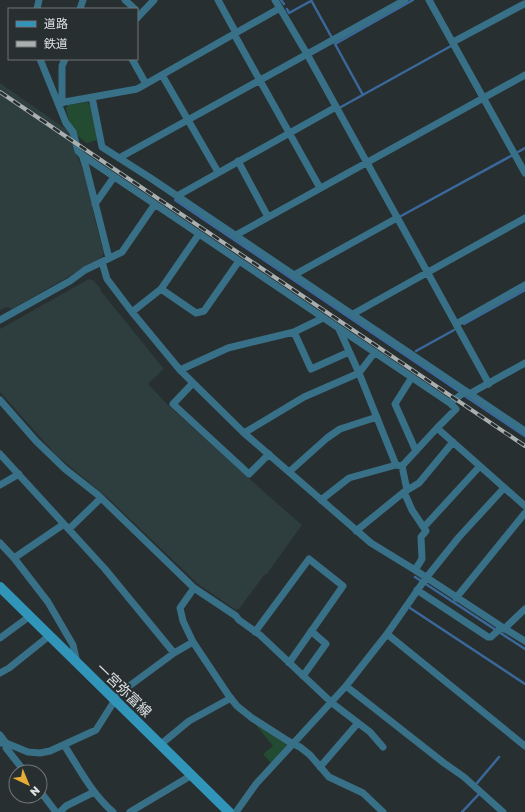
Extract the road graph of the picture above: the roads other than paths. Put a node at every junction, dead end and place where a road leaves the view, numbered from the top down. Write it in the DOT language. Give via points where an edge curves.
graph roads {
  1 [pos="125,0"];
  2 [pos="154,0"];
  3 [pos="218,0"];
  4 [pos="275,0"];
  5 [pos="405,0"];
  6 [pos="429,0"];
  7 [pos="524,4"];
  8 [pos="132,8"];
  9 [pos="280,8"];
  10 [pos="138,12"];
  11 [pos="235,33"];
  12 [pos="452,42"];
  13 [pos="307,54"];
  14 [pos="40,60"];
  15 [pos="64,60"];
  16 [pos="133,60"];
  17 [pos="162,75"];
  18 [pos="525,75"];
  19 [pos="260,80"];
  20 [pos="146,84"];
  21 [pos="92,97"];
  22 [pos="484,98"];
  23 [pos="60,103"];
  24 [pos="336,106"];
  25 [pos="188,120"];
  26 [pos="289,132"];
  27 [pos="82,155"];
  28 [pos="119,158"];
  29 [pos="238,162"];
  30 [pos="367,163"];
  31 [pos="218,172"];
  32 [pos="525,173"];
  33 [pos="114,177"];
  34 [pos="320,188"];
  35 [pos="177,196"];
  36 [pos="95,204"];
  37 [pos="155,204"];
  38 [pos="268,217"];
  39 [pos="397,218"];
  40 [pos="525,218"];
  41 [pos="199,234"];
  42 [pos="236,235"];
  43 [pos="105,260"];
  44 [pos="239,261"];
  45 [pos="428,273"];
  46 [pos="294,275"];
  47 [pos="525,285"];
  48 [pos="161,289"];
  49 [pos="132,312"];
  50 [pos="353,314"];
  51 [pos="323,318"];
  52 [pos="0,320"];
  53 [pos="456,324"];
  54 [pos="339,328"];
  55 [pos="294,332"];
  56 [pos="350,352"];
  57 [pos="375,352"];
  58 [pos="525,363"];
  59 [pos="180,370"];
  60 [pos="360,373"];
  61 [pos="412,377"];
  62 [pos="489,384"];
  63 [pos="190,386"];
  64 [pos="468,392"];
  65 [pos="0,400"];
  66 [pos="450,403"];
  67 [pos="377,417"];
  68 [pos="438,428"];
  69 [pos="525,431"];
  70 [pos="244,433"];
  71 [pos="453,442"];
  72 [pos="416,451"];
  73 [pos="0,454"];
  74 [pos="266,456"];
  75 [pos="399,466"];
  76 [pos="480,466"];
  77 [pos="289,472"];
  78 [pos="19,474"];
  79 [pos="0,485"];
  80 [pos="504,488"];
  81 [pos="406,491"];
  82 [pos="101,498"];
  83 [pos="321,500"];
  84 [pos="525,506"];
  85 [pos="525,513"];
  86 [pos="67,527"];
  87 [pos="424,527"];
  88 [pos="356,531"];
  89 [pos="0,543"];
  90 [pos="14,558"];
  91 [pos="415,570"];
  92 [pos="422,584"];
  93 [pos="0,587"];
  94 [pos="194,588"];
  95 [pos="456,598"];
  96 [pos="525,609"];
  97 [pos="30,616"];
  98 [pos="500,630"];
  99 [pos="311,631"];
  100 [pos="256,632"];
  101 [pos="386,634"];
  102 [pos="49,636"];
  103 [pos="0,638"];
  104 [pos="524,640"];
  105 [pos="193,642"];
  106 [pos="174,653"];
  107 [pos="77,663"];
  108 [pos="289,663"];
  109 [pos="0,673"];
  110 [pos="303,676"];
  111 [pos="346,686"];
  112 [pos="230,698"];
  113 [pos="114,699"];
  114 [pos="332,703"];
  115 [pos="358,723"];
  116 [pos="0,734"];
  117 [pos="3,743"];
  118 [pos="294,744"];
  119 [pos="64,745"];
  120 [pos="160,745"];
  121 [pos="525,746"];
  122 [pos="383,747"];
  123 [pos="19,764"];
  124 [pos="320,767"];
  125 [pos="192,775"];
  126 [pos="94,792"];
  127 [pos="48,802"];
  128 [pos="56,812"];
  129 [pos="60,812"];
  130 [pos="112,812"];
  131 [pos="130,812"];
  132 [pos="229,812"];
  133 [pos="236,812"];
  134 [pos="383,812"];
  135 [pos="503,812"];
  1 -- 8 [label="street"];
  2 -- 10 [label="street"];
  3 -- 11 [label="street"];
  4 -- 9 [label="street"];
  5 -- 13 [label="street"];
  6 -- 12 [label="street"];
  7 -- 12 [label="street"];
  9 -- 11 [label="street"];
  9 -- 13 [label="street"];
  11 -- 17 [label="street"];
  11 -- 19 [label="street"];
  12 -- 22 [label="street"];
  13 -- 19 [label="street"];
  13 -- 24 [label="street"];
  14 -- 23 [label="street"];
  15 -- 23 [label="street"];
  16 -- 20 [label="street"];
  17 -- 20 [label="street"];
  17 -- 25 [label="street"];
  18 -- 22 [label="street"];
  19 -- 25 [label="street"];
  19 -- 26 [label="street"];
  20 -- 21 [label="street" via="137,89"];
  21 -- 23 [label="street"];
  21 -- 28 [label="street" via="102,147"];
  22 -- 30 [label="street"];
  22 -- 32 [label="street"];
  23 -- 27 [label="street" via="66,123"];
  24 -- 26 [label="street"];
  24 -- 30 [label="street"];
  25 -- 28 [label="street"];
  25 -- 31 [label="street"];
  26 -- 29 [label="street"];
  26 -- 34 [label="street"];
  27 -- 33 [label="street"];
  27 -- 36 [label="street"];
  28 -- 35 [label="street"];
  29 -- 31 [label="street"];
  29 -- 38 [label="street"];
  30 -- 34 [label="street"];
  30 -- 39 [label="street"];
  31 -- 35 [label="street"];
  33 -- 36 [label="street"];
  33 -- 37 [label="street"];
  34 -- 38 [label="street"];
  35 -- 42 [label="street"];
  36 -- 43 [label="street"];
  37 -- 41 [label="street"];
  37 -- 43 [label="street" via="122,252"];
  38 -- 42 [label="street"];
  39 -- 45 [label="street"];
  39 -- 46 [label="street"];
  40 -- 45 [label="street"];
  41 -- 44 [label="street"];
  41 -- 48 [label="street"];
  42 -- 46 [label="street"];
  43 -- 49 [label="street" via="107,279"];
  43 -- 52 [label="street"];
  44 -- 48 [label="street" via="204,312 196,313"];
  44 -- 51 [label="street"];
  45 -- 50 [label="street"];
  45 -- 53 [label="street"];
  46 -- 50 [label="street"];
  47 -- 53 [label="street"];
  48 -- 49 [label="street"];
  49 -- 59 [label="street"];
  50 -- 64 [label="street"];
  51 -- 54 [label="street"];
  51 -- 55 [label="street"];
  53 -- 62 [label="street"];
  54 -- 56 [label="street"];
  54 -- 57 [label="street"];
  55 -- 56 [label="street" via="311,369"];
  55 -- 59 [label="street" via="228,348"];
  56 -- 60 [label="street"];
  57 -- 60 [label="street"];
  57 -- 61 [label="street"];
  58 -- 62 [label="street"];
  59 -- 63 [label="street"];
  60 -- 67 [label="street"];
  60 -- 70 [label="street" via="304,397"];
  61 -- 66 [label="street"];
  61 -- 72 [label="street" via="395,404"];
  62 -- 64 [label="street"];
  63 -- 70 [label="street"];
  63 -- 74 [label="street" via="173,404 249,474"];
  64 -- 66 [label="street"];
  64 -- 69 [label="street"];
  65 -- 82 [label="street" via="36,441"];
  66 -- 68 [label="street" via="456,409"];
  67 -- 75 [label="street"];
  67 -- 77 [label="street" via="340,429 326,438"];
  68 -- 71 [label="street"];
  68 -- 72 [label="street"];
  70 -- 74 [label="street"];
  71 -- 76 [label="street"];
  71 -- 81 [label="street" via="419,483"];
  72 -- 75 [label="street"];
  73 -- 78 [label="street"];
  74 -- 77 [label="street"];
  75 -- 81 [label="street"];
  75 -- 83 [label="street" via="349,478"];
  76 -- 80 [label="street"];
  76 -- 87 [label="street"];
  77 -- 83 [label="street"];
  78 -- 79 [label="street"];
  78 -- 86 [label="street"];
  80 -- 84 [label="street"];
  80 -- 92 [label="street" via="459,537"];
  81 -- 87 [label="street" via="412,510"];
  81 -- 88 [label="street"];
  82 -- 86 [label="street"];
  82 -- 94 [label="street"];
  83 -- 88 [label="street"];
  85 -- 95 [label="street"];
  86 -- 90 [label="street"];
  86 -- 106 [label="street"];
  87 -- 91 [label="street" via="426,531 421,537 422,559"];
  88 -- 91 [label="street"];
  89 -- 90 [label="street"];
  90 -- 107 [label="street" via="62,623 74,644"];
  91 -- 92 [label="street"];
  92 -- 95 [label="street"];
  92 -- 98 [label="street" via="488,637"];
  92 -- 101 [label="street"];
  93 -- 97 [label="main road, 一宮弥富線"];
  94 -- 100 [label="street"];
  94 -- 105 [label="street" via="180,608"];
  95 -- 98 [label="street"];
  96 -- 98 [label="street"];
  97 -- 102 [label="main road, 一宮弥富線"];
  97 -- 103 [label="street"];
  98 -- 104 [label="street"];
  99 -- 100 [label="street" via="343,586 309,559"];
  99 -- 108 [label="street"];
  99 -- 110 [label="street" via="326,644"];
  100 -- 108 [label="street"];
  101 -- 111 [label="street"];
  101 -- 121 [label="street"];
  102 -- 107 [label="main road, 一宮弥富線"];
  102 -- 109 [label="street"];
  105 -- 106 [label="street"];
  105 -- 112 [label="street"];
  106 -- 113 [label="street"];
  107 -- 113 [label="main road, 一宮弥富線"];
  108 -- 110 [label="street"];
  110 -- 114 [label="street"];
  111 -- 114 [label="street"];
  111 -- 135 [label="street" via="464,777"];
  112 -- 118 [label="street" via="252,718"];
  112 -- 120 [label="street" via="189,722"];
  113 -- 119 [label="street" via="96,730"];
  113 -- 120 [label="main road, 一宮弥富線"];
  114 -- 115 [label="street"];
  114 -- 118 [label="street"];
  115 -- 122 [label="street"];
  115 -- 124 [label="street"];
  116 -- 117 [label="street"];
  117 -- 119 [label="street" via="28,752 40,753"];
  117 -- 123 [label="street"];
  118 -- 124 [label="street" via="310,755"];
  118 -- 133 [label="street" via="256,784"];
  119 -- 126 [label="street"];
  120 -- 125 [label="main road, 一宮弥富線"];
  124 -- 134 [label="street" via="329,777 363,793"];
  125 -- 131 [label="street"];
  125 -- 132 [label="main road, 一宮弥富線"];
  126 -- 129 [label="street" via="66,806"];
  126 -- 130 [label="street"];
  127 -- 128 [label="street"];
}
